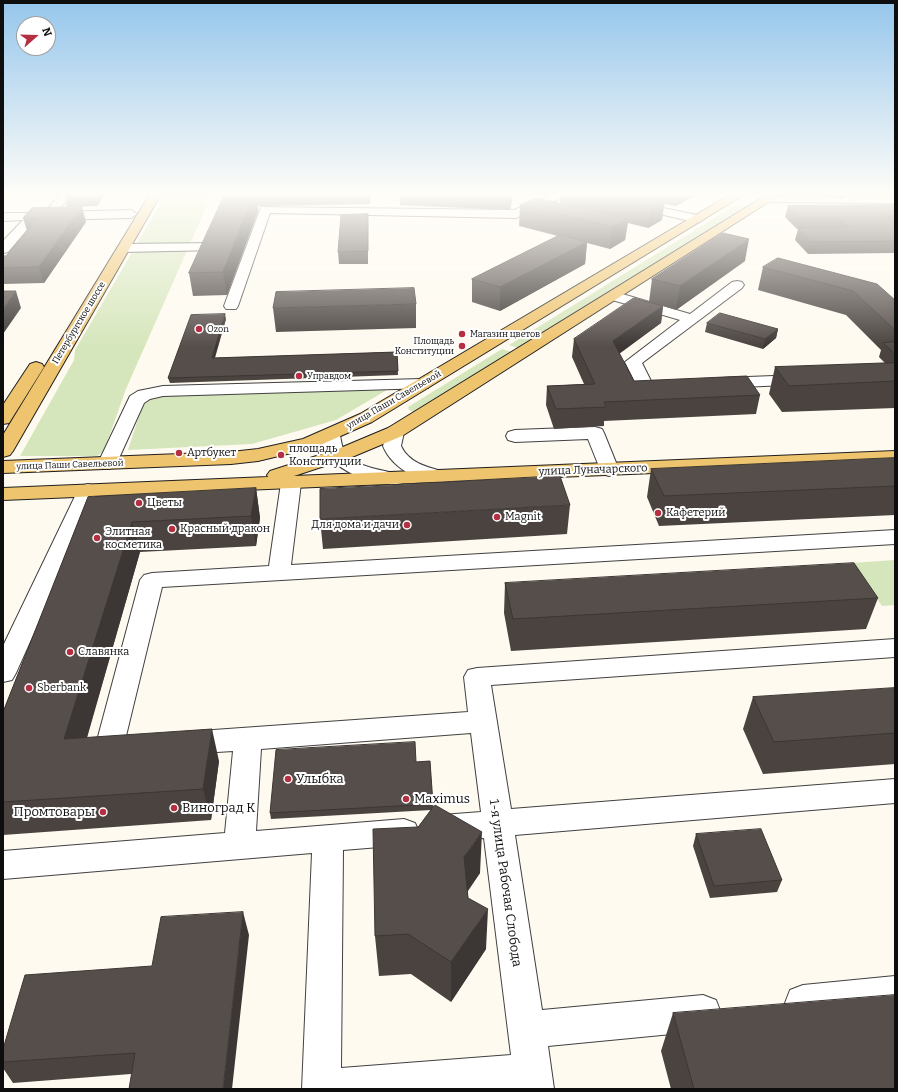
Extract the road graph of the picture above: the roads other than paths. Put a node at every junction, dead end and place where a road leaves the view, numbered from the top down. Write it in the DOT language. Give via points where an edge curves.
graph roads {
  1 [pos="112,245"];
  2 [pos="125,245"];
  3 [pos="248,245"];
  4 [pos="655,245"];
  5 [pos="695,245"];
  6 [pos="214,247"];
  7 [pos="123,248"];
  8 [pos="737,284"];
  9 [pos="614,296"];
  10 [pos="231,306"];
  11 [pos="692,319"];
  12 [pos="60,328"];
  13 [pos="43,355"];
  14 [pos="816,379"];
  15 [pos="707,383"];
  16 [pos="422,384"];
  17 [pos="684,384"];
  18 [pos="26,413"];
  19 [pos="4,415"];
  20 [pos="395,432"];
  21 [pos="331,435"];
  22 [pos="515,436"];
  23 [pos="3,451"];
  24 [pos="338,456"];
  25 [pos="895,457"];
  26 [pos="108,463"];
  27 [pos="3,467"];
  28 [pos="609,470"];
  29 [pos="442,477"];
  30 [pos="396,479"];
  31 [pos="291,483"];
  32 [pos="236,485"];
  33 [pos="88,490"];
  34 [pos="3,494"];
  35 [pos="895,537"];
  36 [pos="279,573"];
  37 [pos="895,648"];
  38 [pos="3,673"];
  39 [pos="483,722"];
  40 [pos="248,738"];
  41 [pos="895,791"];
  42 [pos="497,824"];
  43 [pos="328,838"];
  44 [pos="239,845"];
  45 [pos="3,865"];
  46 [pos="895,994"];
  47 [pos="526,1030"];
  48 [pos="533,1081"];
  49 [pos="321,1089"];
  50 [pos="326,1089"];
  1 -- 12 [label="main road, Петербургское шоссе"];
  2 -- 7 [label="main road, Петербургское шоссе"];
  3 -- 10 [label="street"];
  4 -- 16 [label="main road, улица Паши Савельевой"];
  5 -- 9 [label="main road"];
  6 -- 7 [label="street"];
  7 -- 18 [label="main road, Петербургское шоссе"];
  8 -- 11 [label="street"];
  9 -- 11 [label="street"];
  9 -- 20 [label="main road"];
  11 -- 17 [label="street" via="634,362 645,386"];
  13 -- 19 [label="main road, Петербургское шоссе"];
  14 -- 15 [label="street"];
  16 -- 21 [label="main road, улица Паши Савельевой" via="366,418"];
  16 -- 26 [label="street" via="163,391 144,394 136,400"];
  18 -- 19 [label="street"];
  18 -- 23 [label="main road, Петербургское шоссе"];
  20 -- 24 [label="main road"];
  20 -- 29 [label="street" via="393,450 404,463"];
  21 -- 24 [label="street" via="331,443"];
  21 -- 26 [label="main road, улица Паши Савельевой" via="295,447 253,456"];
  22 -- 28 [label="street" via="595,433"];
  24 -- 30 [label="street" via="359,470"];
  24 -- 32 [label="main road"];
  25 -- 28 [label="main road, улица Луначарского"];
  26 -- 27 [label="main road, улица Паши Савельевой"];
  28 -- 29 [label="main road, улица Луначарского"];
  29 -- 30 [label="main road, улица Луначарского"];
  30 -- 31 [label="main road, улица Луначарского"];
  31 -- 32 [label="main road"];
  31 -- 36 [label="street"];
  32 -- 33 [label="main road"];
  33 -- 34 [label="main road"];
  33 -- 38 [label="street"];
  35 -- 36 [label="street"];
  36 -- 40 [label="street" via="152,580 109,748"];
  37 -- 39 [label="street, 1-я улица Рабочая Слобода" via="477,676"];
  39 -- 40 [label="street"];
  39 -- 42 [label="street, 1-я улица Рабочая Слобода"];
  40 -- 44 [label="street"];
  41 -- 42 [label="street"];
  42 -- 43 [label="street"];
  42 -- 47 [label="street, 1-я улица Рабочая Слобода"];
  43 -- 44 [label="street"];
  43 -- 49 [label="street"];
  44 -- 45 [label="street"];
  46 -- 47 [label="street"];
  47 -- 48 [label="street, 1-я улица Рабочая Слобода"];
  48 -- 50 [label="street"];
}
